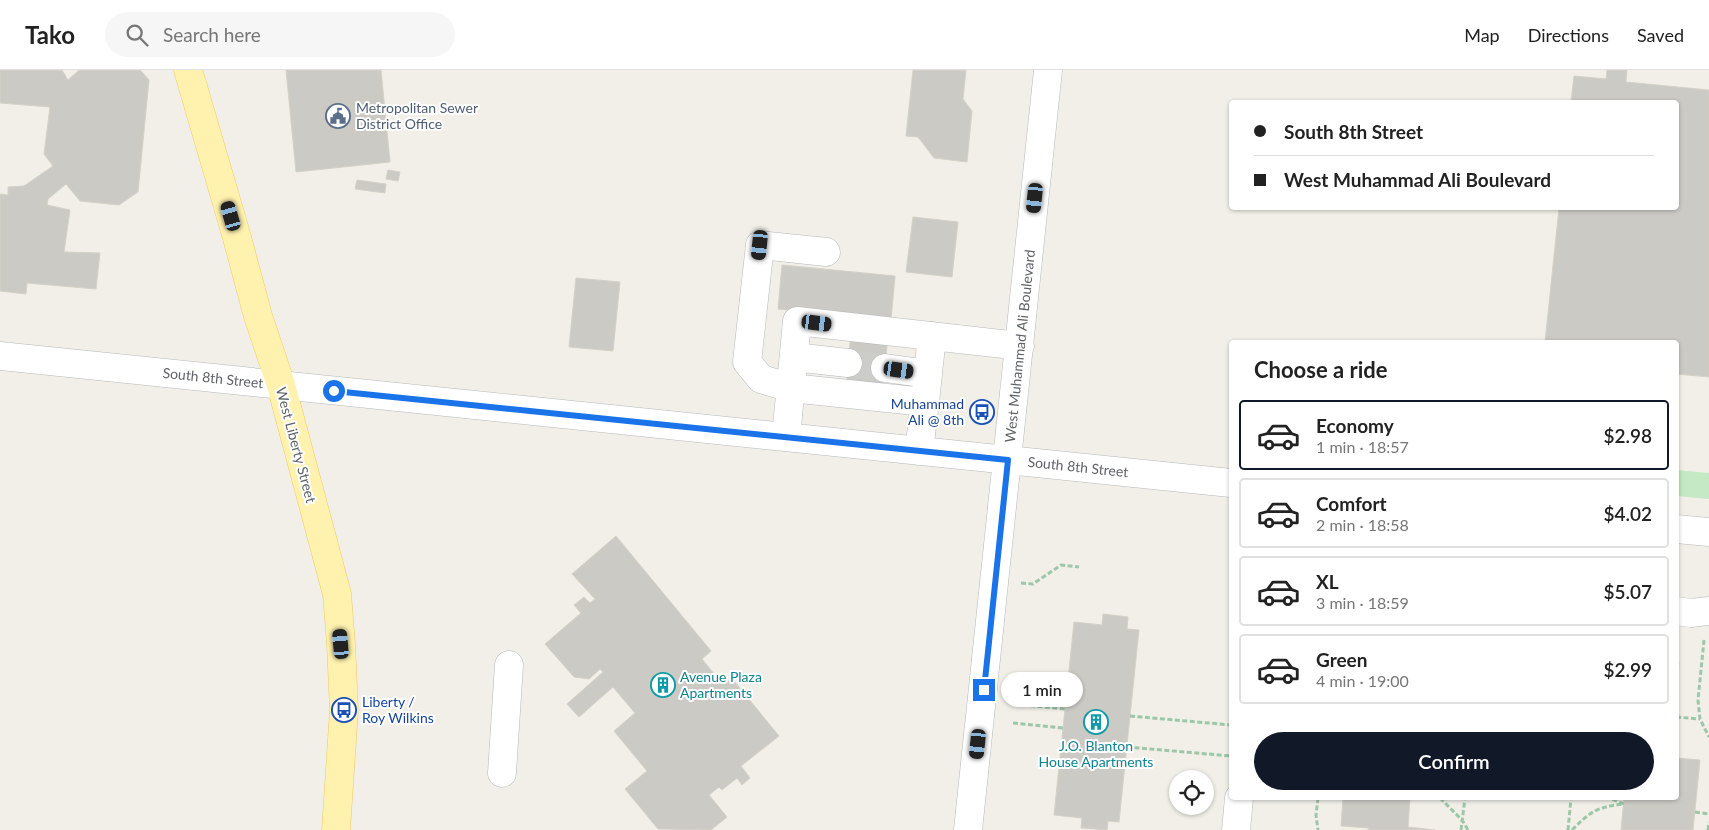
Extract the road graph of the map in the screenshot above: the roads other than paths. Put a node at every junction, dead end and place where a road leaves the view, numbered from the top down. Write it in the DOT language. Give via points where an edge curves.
graph roads {
  1 [pos="188,70"];
  2 [pos="1048,70"];
  3 [pos="826,252"];
  4 [pos="932,336"];
  5 [pos="1020,346"];
  6 [pos="0,356"];
  7 [pos="794,357"];
  8 [pos="848,363"];
  9 [pos="885,368"];
  10 [pos="928,374"];
  11 [pos="281,385"];
  12 [pos="791,388"];
  13 [pos="925,402"];
  14 [pos="786,437"];
  15 [pos="919,451"];
  16 [pos="1008,460"];
  17 [pos="1229,483"];
  18 [pos="1679,529"];
  19 [pos="1709,532"];
  20 [pos="1679,611"];
  21 [pos="1708,611"];
  22 [pos="509,665"];
  23 [pos="502,773"];
  24 [pos="1240,800"];
  25 [pos="336,830"];
  26 [pos="968,830"];
  27 [pos="1236,830"];
  1 -- 11 [label="main road, West Liberty Street" via="258,316"];
  2 -- 5 [label="street, West Muhammad Ali Boulevard"];
  3 -- 12 [label="street" via="760,245 747,362 761,379"];
  4 -- 5 [label="street"];
  4 -- 7 [label="street" via="798,321"];
  4 -- 10 [label="street"];
  5 -- 16 [label="street, West Muhammad Ali Boulevard"];
  6 -- 11 [label="street, South 8th Street"];
  7 -- 8 [label="street"];
  7 -- 12 [label="street"];
  9 -- 10 [label="street"];
  10 -- 13 [label="street"];
  11 -- 14 [label="street, South 8th Street"];
  11 -- 25 [label="main road, West Liberty Street" via="337,594 344,710"];
  12 -- 13 [label="street"];
  12 -- 14 [label="street"];
  13 -- 15 [label="street"];
  14 -- 15 [label="street, South 8th Street"];
  15 -- 16 [label="street, South 8th Street"];
  16 -- 17 [label="street, South 8th Street"];
  16 -- 26 [label="street, West Muhammad Ali Boulevard"];
  18 -- 19 [label="street"];
  20 -- 21 [label="street"];
  22 -- 23 [label="street"];
  24 -- 27 [label="street"];
}
